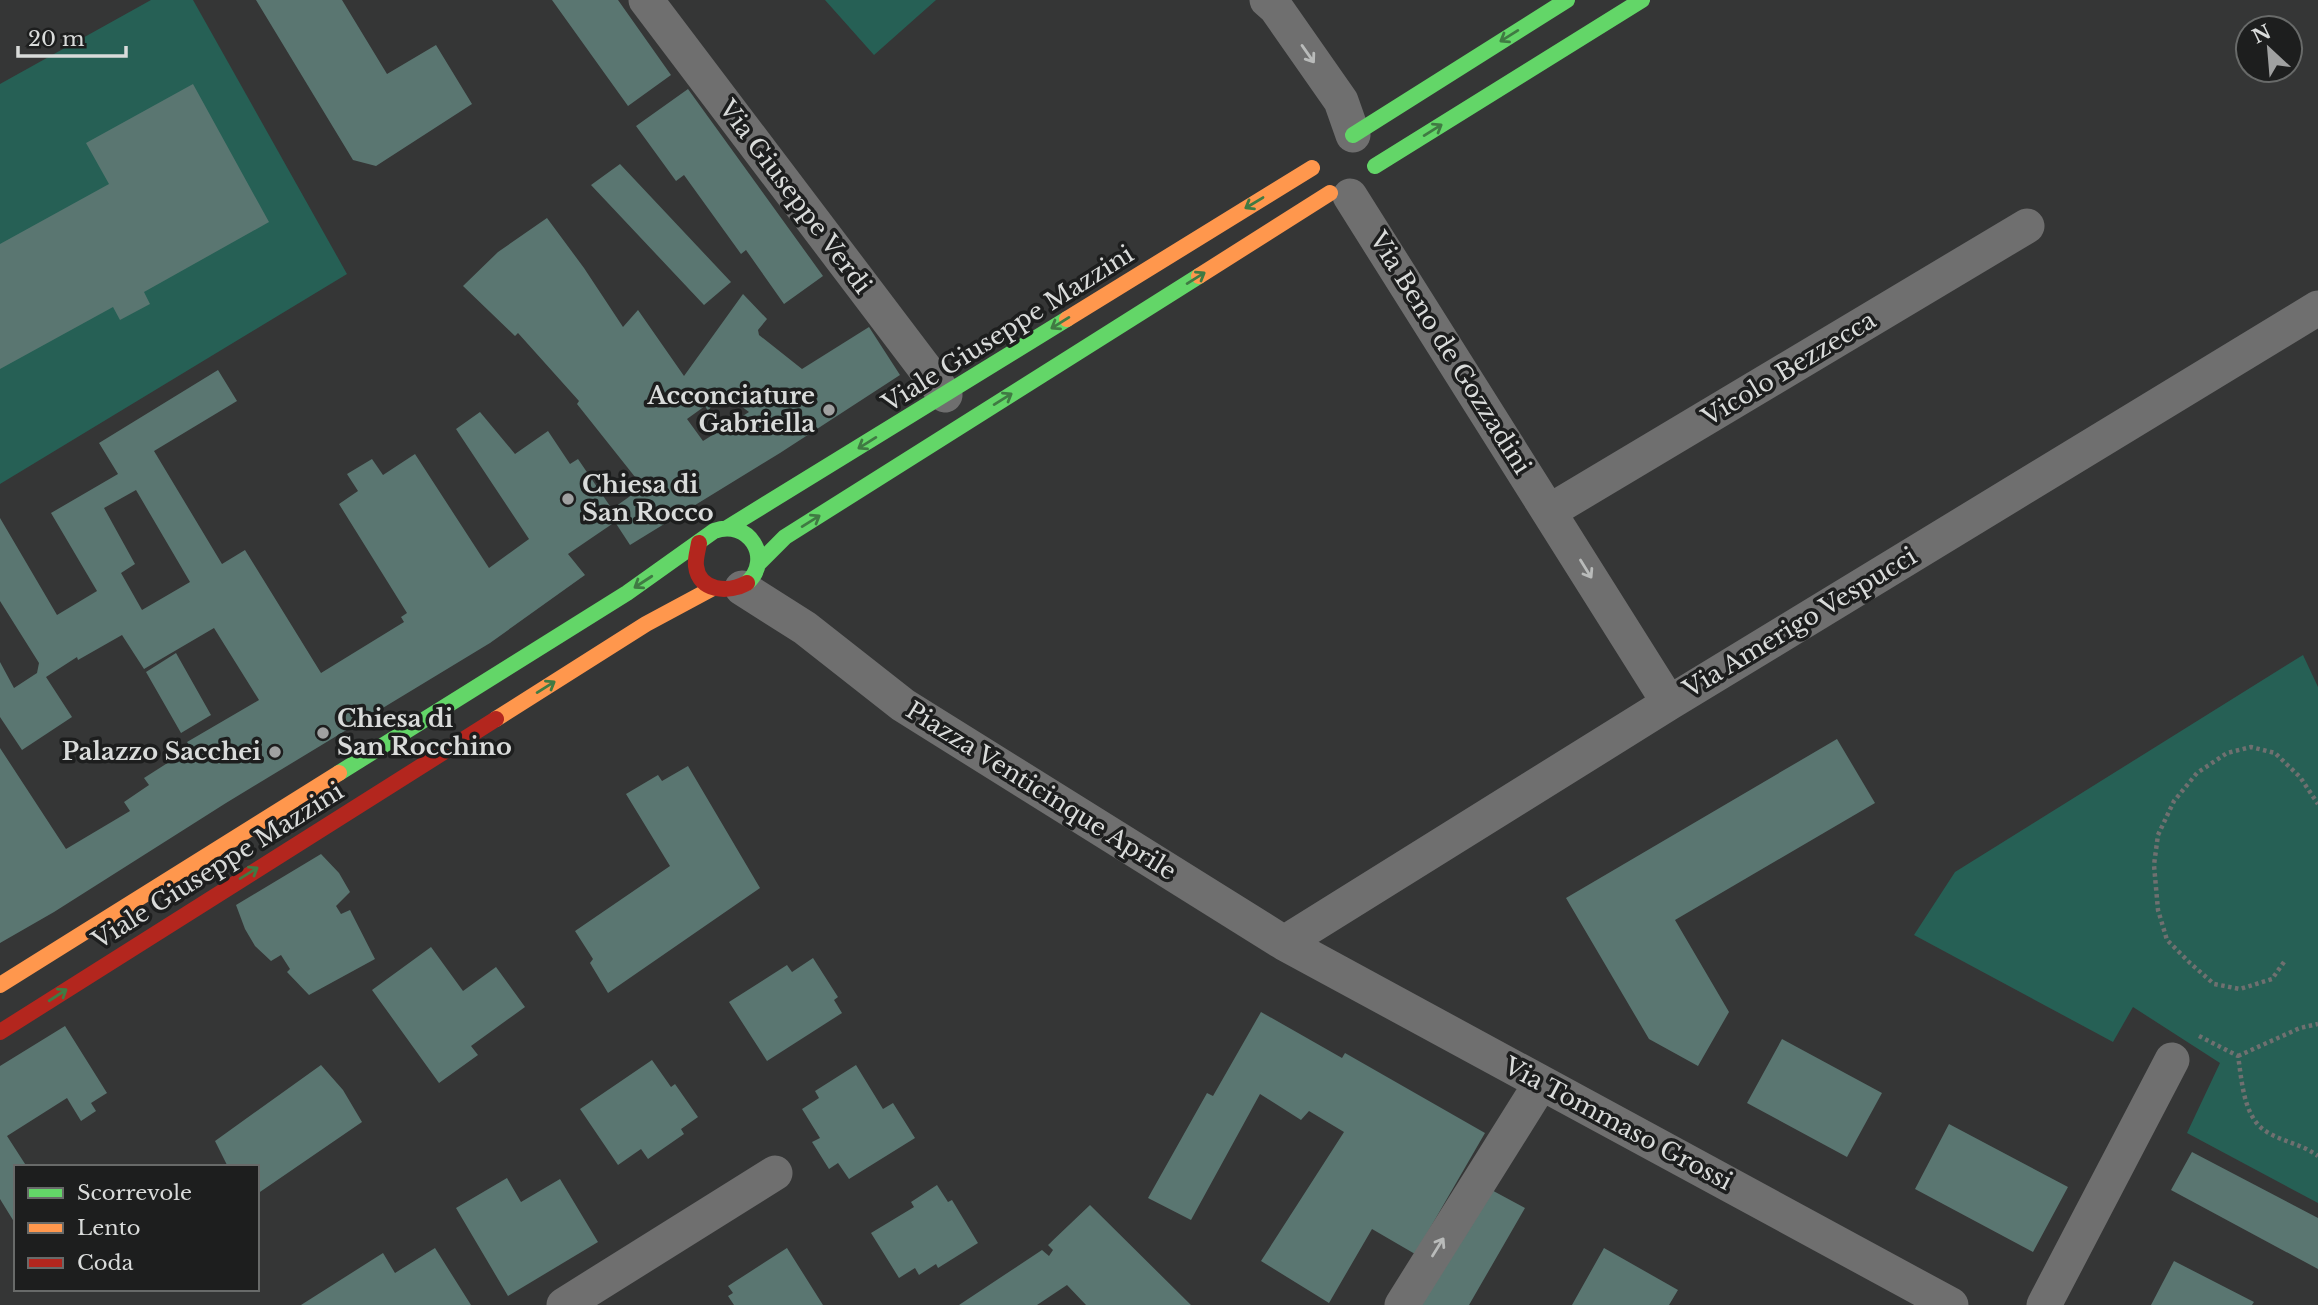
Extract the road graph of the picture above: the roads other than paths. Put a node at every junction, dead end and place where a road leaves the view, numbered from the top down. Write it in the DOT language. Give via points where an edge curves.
graph roads {
  1 [pos="646,0"];
  2 [pos="1267,0"];
  3 [pos="1567,0"];
  4 [pos="1642,0"];
  5 [pos="1343,135"];
  6 [pos="1317,148"];
  7 [pos="1375,166"];
  8 [pos="1312,168"];
  9 [pos="1340,195"];
  10 [pos="2027,226"];
  11 [pos="2318,308"];
  12 [pos="944,395"];
  13 [pos="1550,511"];
  14 [pos="727,528"];
  15 [pos="699,543"];
  16 [pos="742,578"];
  17 [pos="1668,703"];
  18 [pos="1284,943"];
  19 [pos="0,985"];
  20 [pos="0,1032"];
  21 [pos="2172,1060"];
  22 [pos="1541,1083"];
  23 [pos="775,1172"];
  24 [pos="564,1305"];
  25 [pos="1402,1305"];
  26 [pos="1951,1305"];
  27 [pos="2044,1305"];
  1 -- 12 [label="street, Via Giuseppe Verdi"];
  2 -- 5 [label="street, one-way" via="1341,101"];
  3 -- 5 [label="street, one-way"];
  7 -- 4 [label="street, one-way"];
  5 -- 7 [label="street" via="1370,147"];
  6 -- 8 [label="street"];
  7 -- 9 [label="street, Viale Giuseppe Mazzini" via="1368,186"];
  8 -- 9 [label="street" via="1321,187"];
  8 -- 12 [label="street, Viale Giuseppe Mazzini, one-way"];
  9 -- 13 [label="street, Via Beno de Gozzadini"];
  16 -- 9 [label="street, Viale Giuseppe Mazzini, one-way" via="785,537"];
  10 -- 13 [label="street, Vicolo Bezzecca"];
  11 -- 17 [label="street, Via Amerigo Vespucci"];
  12 -- 14 [label="street, Viale Giuseppe Mazzini, one-way"];
  13 -- 17 [label="street, Via Beno de Gozzadini, one-way"];
  14 -- 15 [label="street, Viale Giuseppe Mazzini" via="706,535"];
  14 -- 16 [label="street" via="747,535 754,544"];
  15 -- 16 [label="street" via="695,564 699,575"];
  15 -- 19 [label="street, Viale Giuseppe Mazzini, one-way" via="627,593"];
  16 -- 18 [label="street, Piazza Venticinque Aprile" via="902,705"];
  20 -- 16 [label="street, Viale Giuseppe Mazzini, one-way" via="646,624"];
  17 -- 18 [label="street, Via Amerigo Vespucci"];
  18 -- 22 [label="street, Via Tommaso Grossi"];
  21 -- 27 [label="street"];
  25 -- 22 [label="street, one-way"];
  22 -- 26 [label="street, Via Tommaso Grossi"];
  23 -- 24 [label="street"];
}
